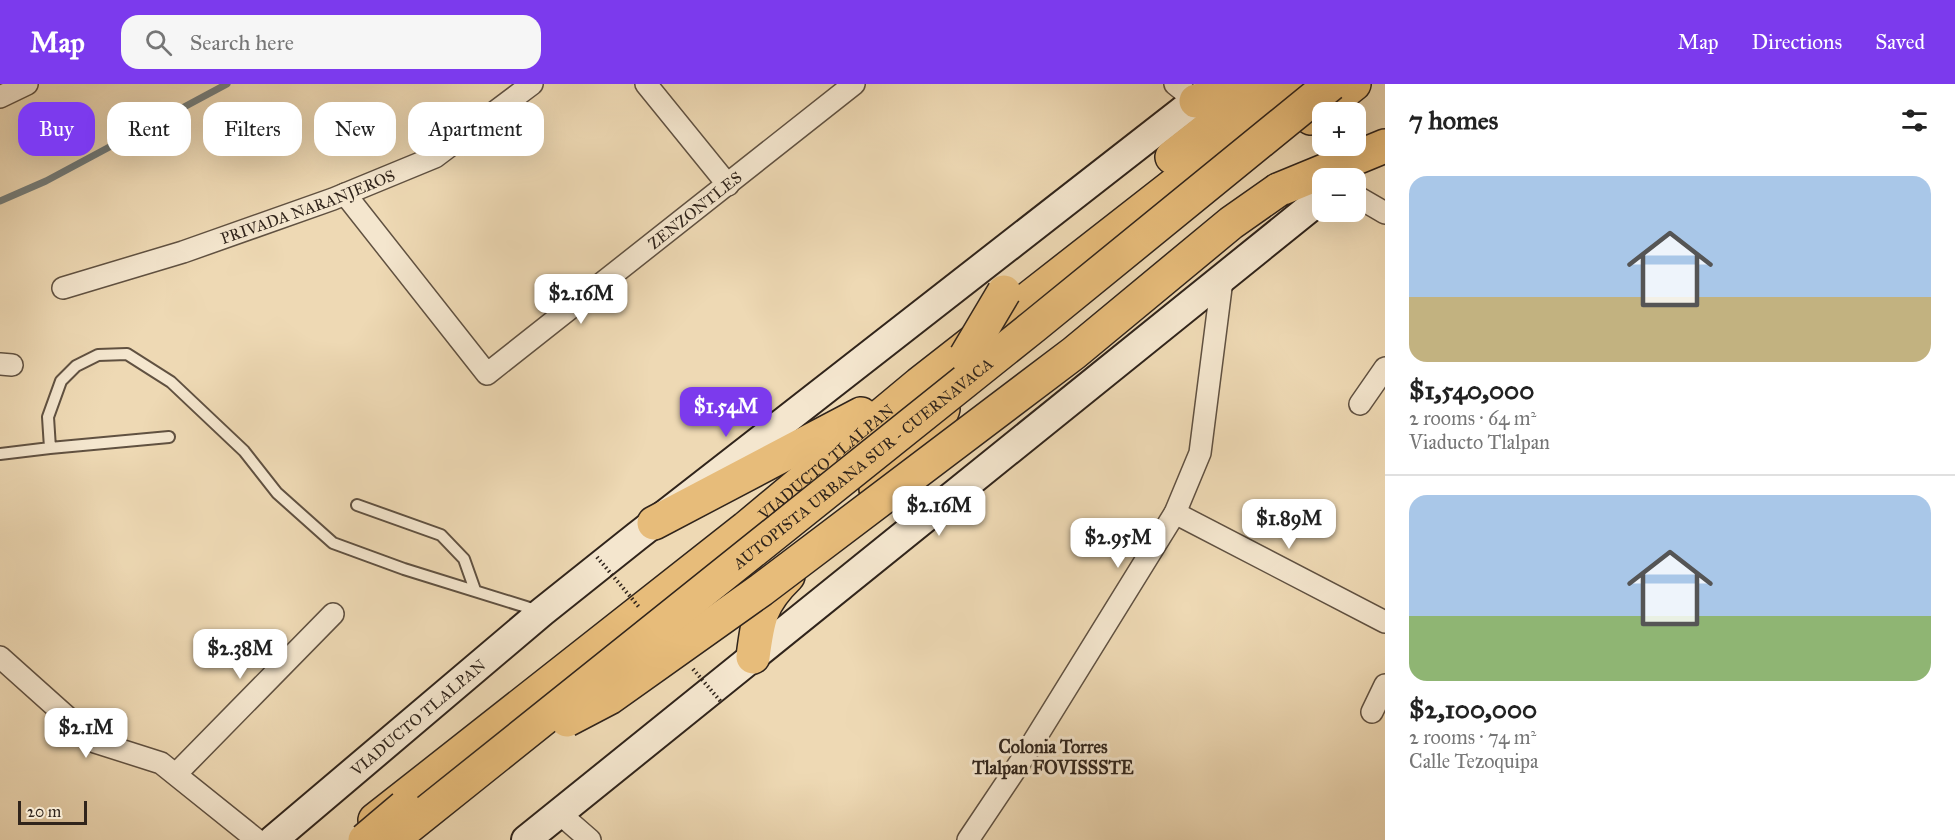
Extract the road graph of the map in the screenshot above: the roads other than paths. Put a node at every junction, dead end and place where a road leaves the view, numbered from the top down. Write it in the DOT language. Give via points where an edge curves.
graph roads {
  1 [pos="27,84"];
  2 [pos="532,84"];
  3 [pos="646,84"];
  4 [pos="854,84"];
  5 [pos="1264,84"];
  6 [pos="1296,84"];
  7 [pos="1303,84"];
  8 [pos="1331,84"];
  9 [pos="1354,84"];
  10 [pos="1196,90"];
  11 [pos="0,97"];
  12 [pos="1385,147"];
  13 [pos="1359,168"];
  14 [pos="728,185"];
  15 [pos="345,194"];
  16 [pos="1366,202"];
  17 [pos="1312,206"];
  18 [pos="1385,213"];
  19 [pos="1222,280"];
  20 [pos="63,288"];
  21 [pos="966,356"];
  22 [pos="1385,368"];
  23 [pos="919,384"];
  24 [pos="1360,404"];
  25 [pos="943,409"];
  26 [pos="169,437"];
  27 [pos="50,448"];
  28 [pos="0,454"];
  29 [pos="357,505"];
  30 [pos="1175,513"];
  31 [pos="654,523"];
  32 [pos="475,590"];
  33 [pos="542,612"];
  34 [pos="333,614"];
  35 [pos="1385,622"];
  36 [pos="0,657"];
  37 [pos="753,657"];
  38 [pos="1385,685"];
  39 [pos="1372,712"];
  40 [pos="494,760"];
  41 [pos="176,774"];
  42 [pos="559,813"];
  43 [pos="257,840"];
  44 [pos="273,840"];
  45 [pos="350,840"];
  46 [pos="365,840"];
  47 [pos="392,840"];
  48 [pos="408,840"];
  49 [pos="526,840"];
  50 [pos="590,840"];
  51 [pos="968,840"];
  1 -- 11 [label="street"];
  2 -- 15 [label="street, PRIVADA NARANJEROS" via="435,157"];
  3 -- 14 [label="street"];
  4 -- 14 [label="street, ZENZONTLES"];
  5 -- 10 [label="highway"];
  5 -- 21 [label="highway, bridge" via="1004,292"];
  6 -- 21 [label="highway, AUTOPISTA URBANA SUR - CUERNAVACA"];
  7 -- 23 [label="highway, VIADUCTO TLALPAN"];
  8 -- 40 [label="highway, AUTOPISTA URBANA SUR - CUERNAVACA, bridge"];
  9 -- 25 [label="highway, VIADUCTO TLALPAN"];
  10 -- 31 [label="main road, VIADUCTO TLALPAN"];
  12 -- 13 [label="main road"];
  12 -- 40 [label="highway, bridge" via="1278,190 1231,223 1074,353 761,590 609,698"];
  14 -- 15 [label="street, ZENZONTLES" via="487,374"];
  15 -- 20 [label="street, PRIVADA NARANJEROS" via="183,252"];
  16 -- 18 [label="street"];
  17 -- 19 [label="main road"];
  19 -- 30 [label="street" via="1200,453"];
  19 -- 37 [label="main road"];
  21 -- 46 [label="highway, AUTOPISTA URBANA SUR - CUERNAVACA, bridge" via="564,686"];
  22 -- 24 [label="street"];
  23 -- 31 [label="highway"];
  23 -- 45 [label="highway, VIADUCTO TLALPAN" via="746,528"];
  25 -- 37 [label="highway" via="934,431 921,445 777,586 763,605"];
  25 -- 48 [label="highway, VIADUCTO TLALPAN"];
  26 -- 27 [label="lane"];
  27 -- 28 [label="lane"];
  27 -- 32 [label="lane" via="48,417 61,381 76,366 98,356 127,354 171,382 244,451 277,493 333,543"];
  29 -- 32 [label="lane" via="441,536 464,559"];
  30 -- 35 [label="street"];
  30 -- 51 [label="street"];
  31 -- 33 [label="main road, VIADUCTO TLALPAN"];
  32 -- 33 [label="lane"];
  33 -- 44 [label="main road, VIADUCTO TLALPAN"];
  34 -- 41 [label="street"];
  36 -- 41 [label="street" via="95,742 161,763"];
  37 -- 42 [label="main road"];
  38 -- 39 [label="street"];
  40 -- 47 [label="highway, AUTOPISTA URBANA SUR - CUERNAVACA, bridge"];
  41 -- 43 [label="street"];
  42 -- 49 [label="main road"];
  42 -- 50 [label="street"];
}
